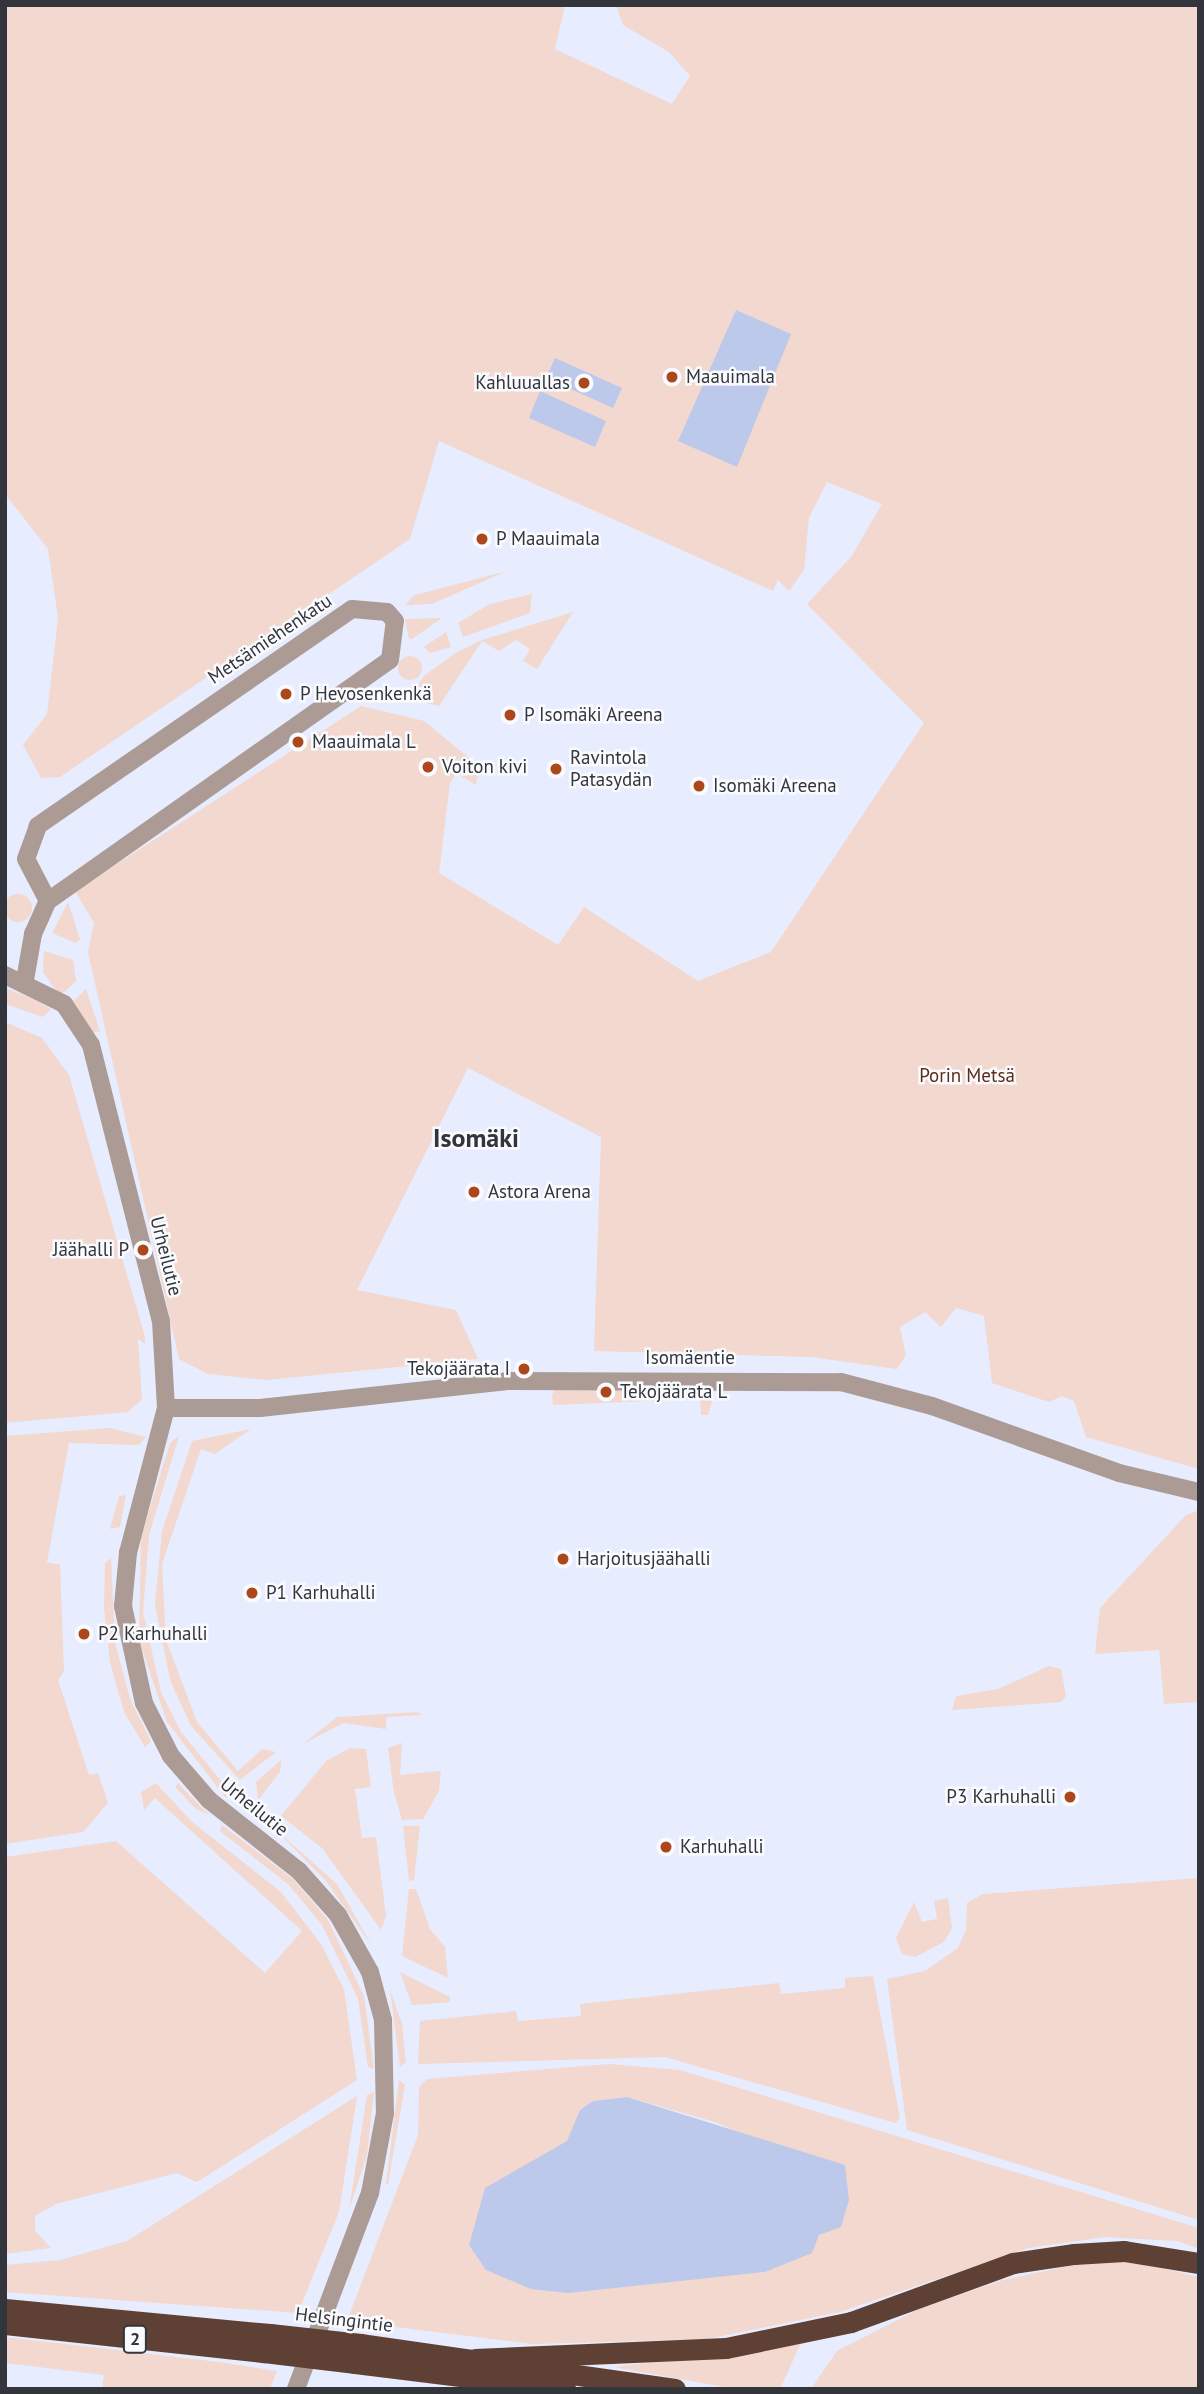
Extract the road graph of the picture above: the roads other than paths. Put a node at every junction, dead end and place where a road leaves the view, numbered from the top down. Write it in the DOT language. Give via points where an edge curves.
graph roads {
  1 [pos="48,901"];
  2 [pos="5,975"];
  3 [pos="25,980"];
  4 [pos="166,1408"];
  5 [pos="1199,1492"];
  6 [pos="1199,2263"];
  7 [pos="5,2309"];
  8 [pos="5,2324"];
  9 [pos="267,2343"];
  10 [pos="357,2353"];
  11 [pos="475,2359"];
  12 [pos="437,2373"];
  13 [pos="296,2389"];
  14 [pos="478,2389"];
  15 [pos="565,2389"];
  16 [pos="675,2389"];
  1 -- 1 [label="street, Metsämiehenkatu" via="390,660 395,621 387,612 352,609 38,826 26,859"];
  1 -- 3 [label="street" via="33,934"];
  2 -- 3 [label="street"];
  3 -- 4 [label="street, Urheilutie" via="64,1004 98,1065 161,1321"];
  4 -- 5 [label="street, Isomäentie" via="260,1408 508,1381 841,1382 895,1394 1119,1473"];
  4 -- 13 [label="street, Urheilutie" via="128,1553 123,1605 144,1703 171,1756 209,1800 299,1871 338,1915 370,1972 383,2020 385,2113 370,2193"];
  6 -- 11 [label="highway" via="1124,2251 1074,2254 1013,2263 851,2322 726,2348"];
  7 -- 9 [label="highway, Helsingintie / 2"];
  8 -- 9 [label="highway, Helsingintie / 2"];
  9 -- 10 [label="highway, Helsingintie / 2, bridge"];
  10 -- 11 [label="highway, Helsingintie / 2"];
  10 -- 12 [label="highway, Helsingintie / 2"];
  11 -- 16 [label="highway, Helsingintie / 2"];
  12 -- 14 [label="highway"];
  12 -- 15 [label="highway, Helsingintie / 2"];
}
